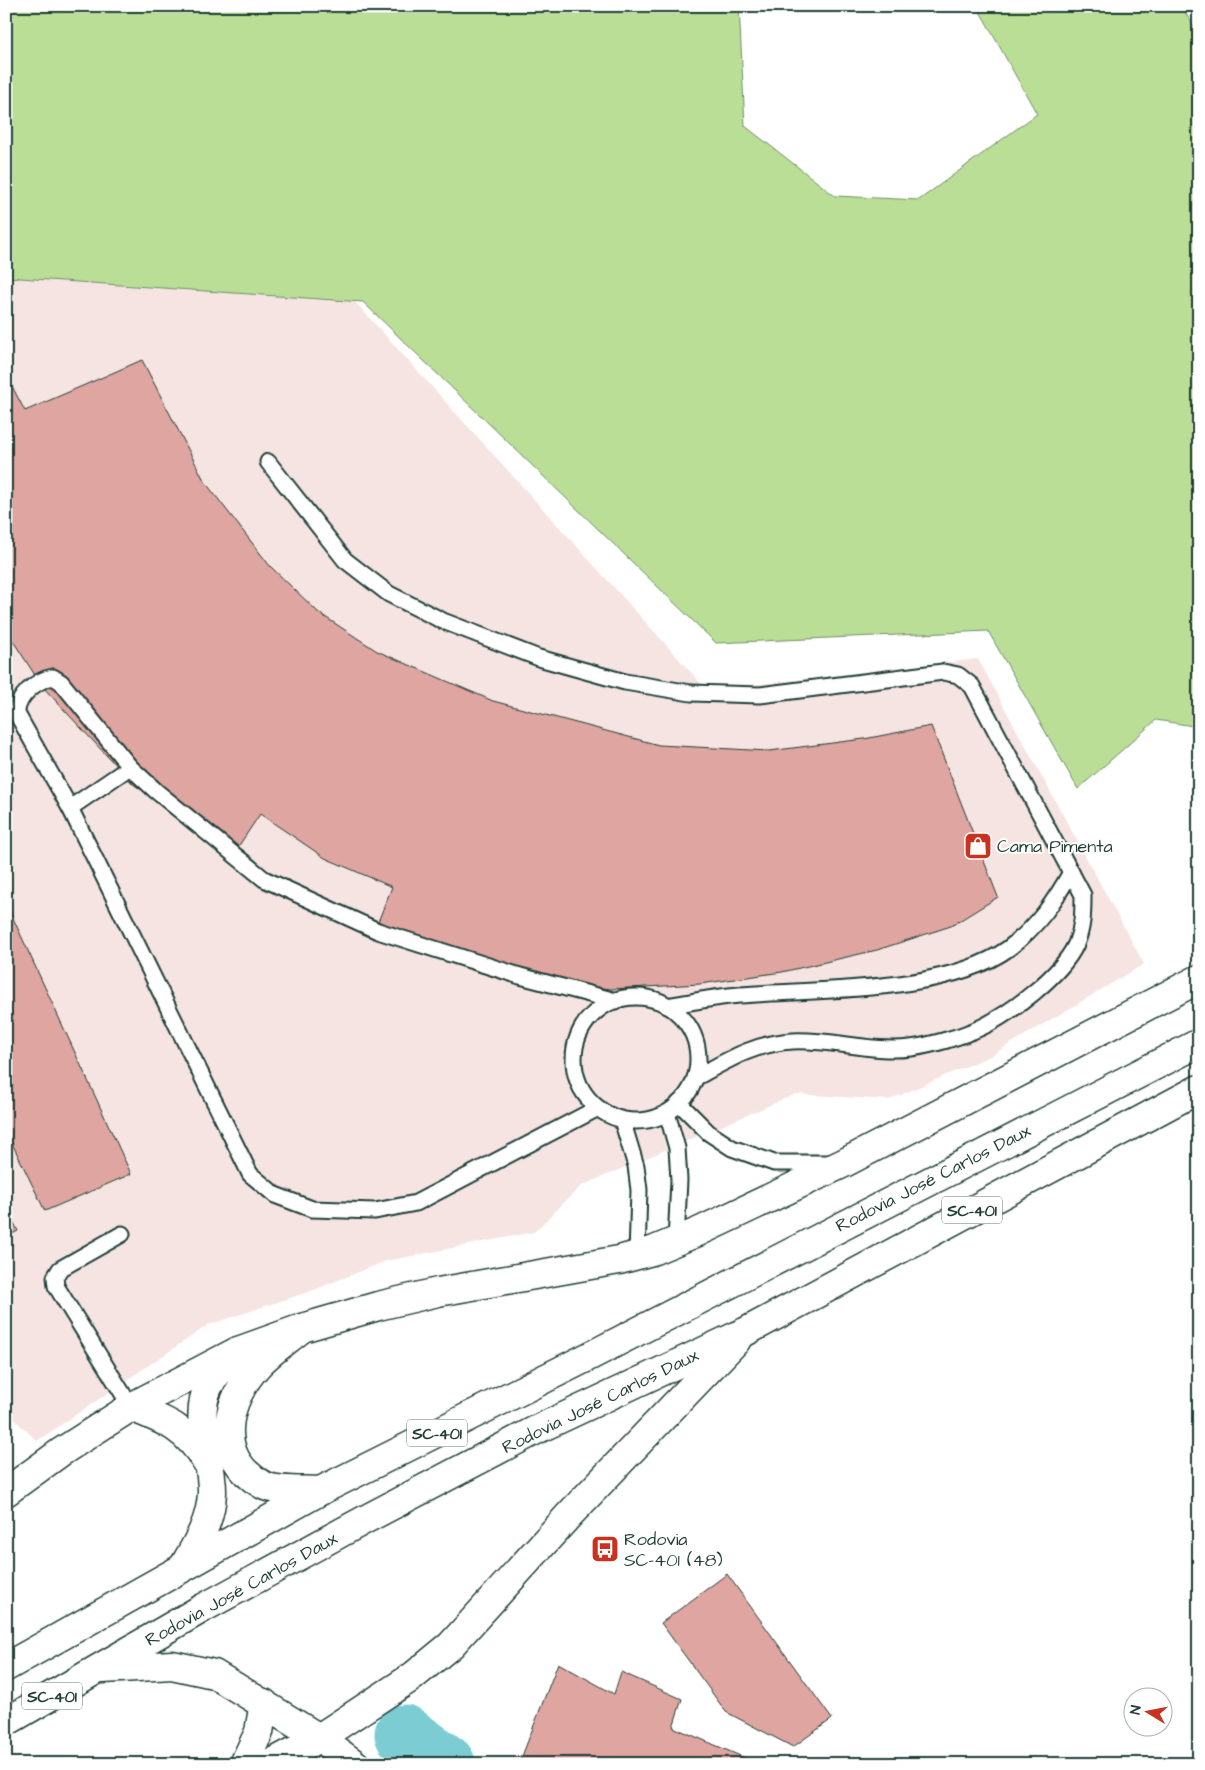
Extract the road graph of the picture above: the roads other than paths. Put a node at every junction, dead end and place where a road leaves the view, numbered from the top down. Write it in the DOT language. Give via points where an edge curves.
graph roads {
  1 [pos="268,462"];
  2 [pos="130,767"];
  3 [pos="70,808"];
  4 [pos="1071,872"];
  5 [pos="1199,978"];
  6 [pos="616,1001"];
  7 [pos="668,1006"];
  8 [pos="1199,1043"];
  9 [pos="695,1078"];
  10 [pos="1199,1090"];
  11 [pos="679,1104"];
  12 [pos="598,1108"];
  13 [pos="667,1112"];
  14 [pos="622,1120"];
  15 [pos="844,1163"];
  16 [pos="122,1234"];
  17 [pos="676,1242"];
  18 [pos="637,1256"];
  19 [pos="302,1328"];
  20 [pos="745,1332"];
  21 [pos="238,1351"];
  22 [pos="131,1406"];
  23 [pos="211,1468"];
  24 [pos="320,1491"];
  25 [pos="6,1492"];
  26 [pos="184,1565"];
  27 [pos="6,1667"];
  28 [pos="99,1669"];
  29 [pos="264,1702"];
  30 [pos="6,1722"];
  31 [pos="319,1738"];
  32 [pos="244,1764"];
  33 [pos="270,1764"];
  34 [pos="355,1764"];
  1 -- 4 [label="lane" via="345,560 389,594 443,621 539,658 625,682 691,694 760,695 944,672 958,675 972,686"];
  2 -- 3 [label="lane"];
  2 -- 3 [label="lane" via="61,682 53,677 45,678 19,698 16,714"];
  2 -- 6 [label="lane" via="264,879 378,931 520,976"];
  3 -- 12 [label="lane" via="250,1174 275,1195 312,1209 375,1211 416,1203"];
  4 -- 7 [label="lane" via="1037,924 1008,948 978,964 936,978 803,992 738,995"];
  4 -- 9 [label="lane" via="1083,895 1083,923 1075,945 1060,967 1014,1008 980,1028 911,1048 882,1049 794,1041 750,1048"];
  5 -- 15 [label="main road"];
  6 -- 7 [label="lane" via="633,997 651,999"];
  6 -- 12 [label="lane" via="591,1016 576,1042 575,1071 580,1085"];
  7 -- 9 [label="lane" via="690,1029 696,1045 698,1062"];
  8 -- 24 [label="main road, Rodovia José Carlos Daux / SC-401"];
  9 -- 11 [label="lane"];
  10 -- 20 [label="main road, Rodovia José Carlos Daux / SC-401"];
  11 -- 13 [label="lane"];
  11 -- 15 [label="lane" via="709,1133 732,1148 774,1163"];
  12 -- 14 [label="lane"];
  13 -- 14 [label="lane" via="637,1122"];
  13 -- 17 [label="lane" via="676,1148 679,1180"];
  14 -- 18 [label="lane" via="636,1166 639,1190"];
  15 -- 17 [label="main road"];
  16 -- 22 [label="lane" via="60,1269 55,1277 56,1286"];
  17 -- 18 [label="main road"];
  18 -- 19 [label="main road" via="438,1292"];
  19 -- 21 [label="main road"];
  19 -- 24 [label="main road" via="258,1365 239,1391 230,1415 228,1441 232,1456 264,1486"];
  20 -- 28 [label="main road, Rodovia José Carlos Daux / SC-401" via="529,1433 203,1608"];
  20 -- 31 [label="main road" via="570,1514 451,1645 412,1677"];
  21 -- 22 [label="main road"];
  21 -- 23 [label="main road" via="208,1387 203,1406 203,1431"];
  22 -- 23 [label="main road" via="183,1431 195,1442"];
  22 -- 25 [label="main road"];
  23 -- 26 [label="main road" via="212,1495 204,1532"];
  24 -- 26 [label="main road, Rodovia José Carlos Daux / SC-401"];
  26 -- 27 [label="main road, Rodovia José Carlos Daux / SC-401"];
  28 -- 29 [label="main road" via="172,1665 214,1674"];
  28 -- 30 [label="main road, Rodovia José Carlos Daux / SC-401"];
  29 -- 31 [label="main road"];
  29 -- 32 [label="main road" via="258,1732"];
  31 -- 33 [label="main road"];
  31 -- 34 [label="main road"];
}
